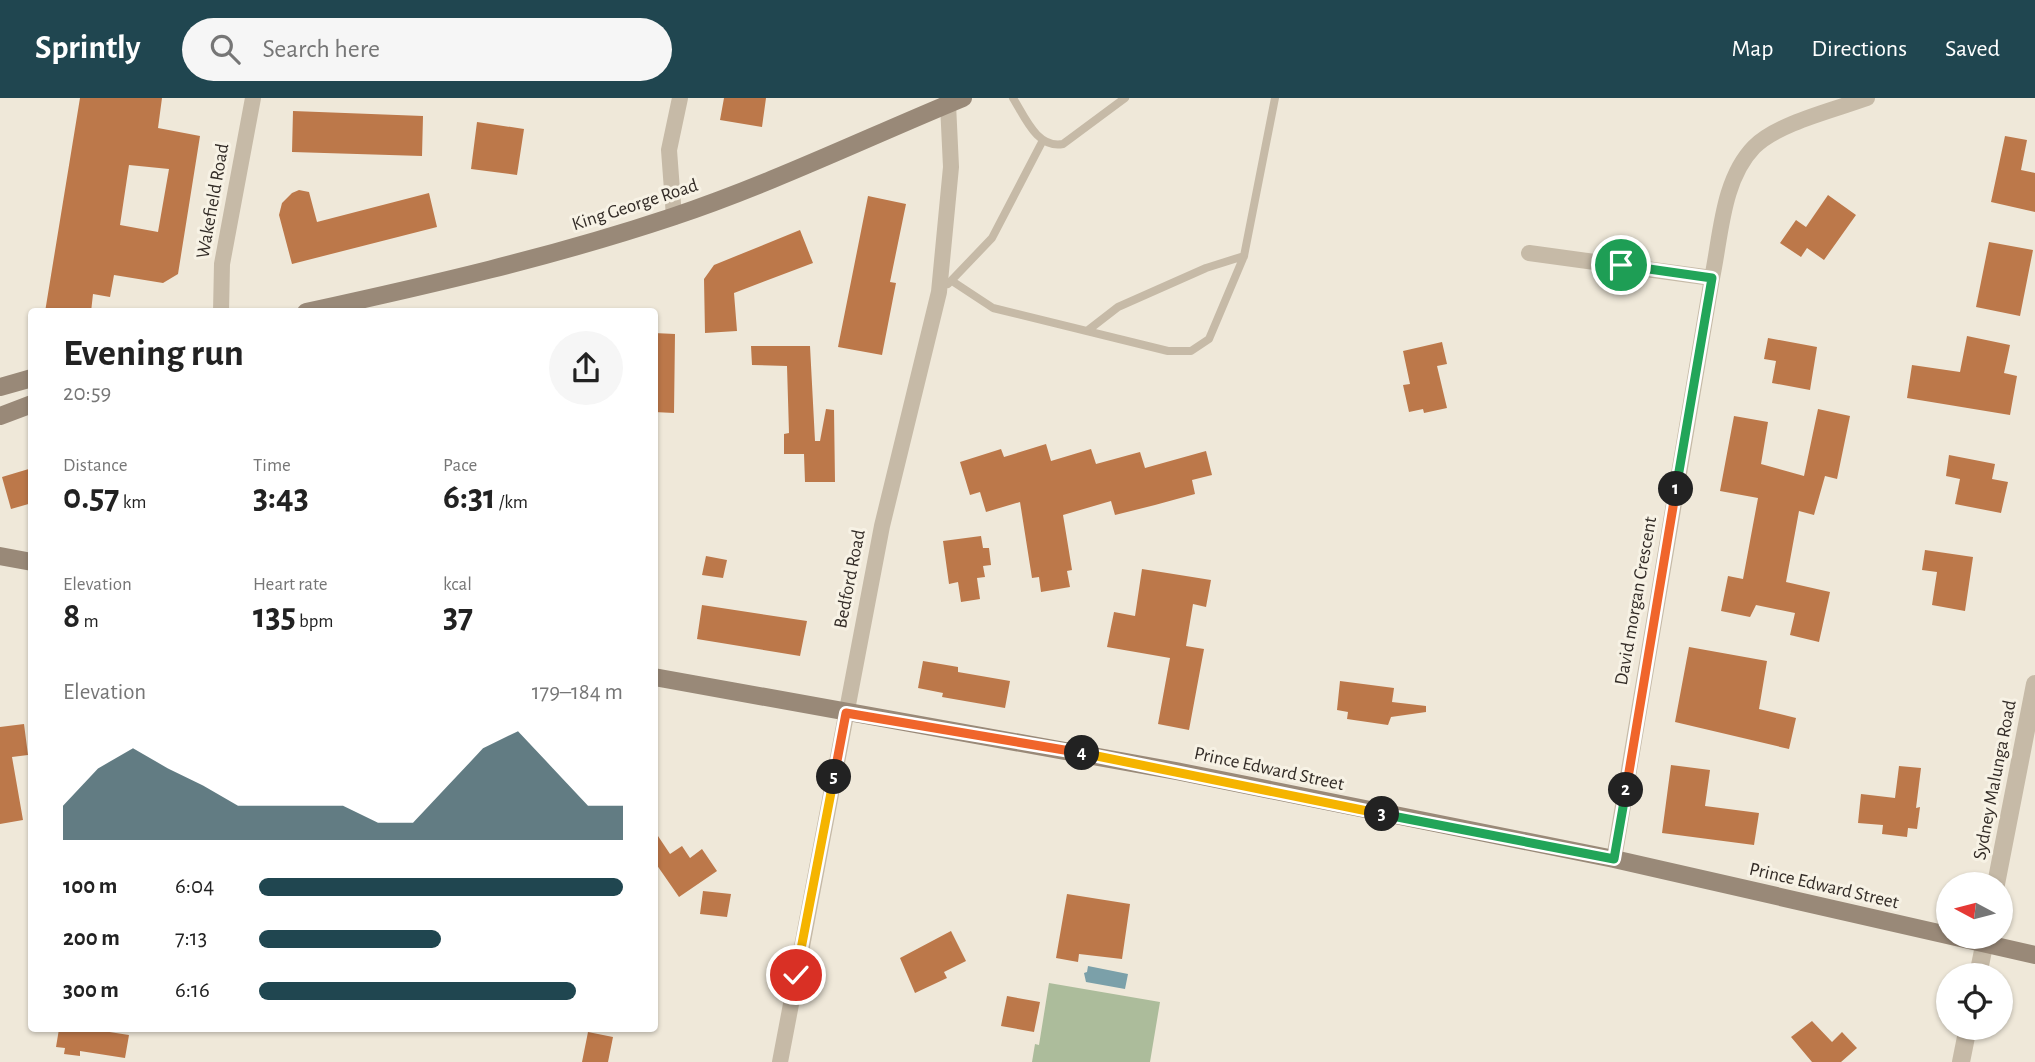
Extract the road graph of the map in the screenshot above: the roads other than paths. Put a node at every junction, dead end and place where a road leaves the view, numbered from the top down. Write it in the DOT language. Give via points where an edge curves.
graph roads {
  1 [pos="253,98"];
  2 [pos="680,98"];
  3 [pos="1013,98"];
  4 [pos="1125,98"];
  5 [pos="1275,98"];
  6 [pos="1867,98"];
  7 [pos="955,101"];
  8 [pos="1042,142"];
  9 [pos="674,217"];
  10 [pos="1529,253"];
  11 [pos="1244,256"];
  12 [pos="1712,278"];
  13 [pos="952,281"];
  14 [pos="939,292"];
  15 [pos="221,308"];
  16 [pos="324,308"];
  17 [pos="1087,331"];
  18 [pos="28,379"];
  19 [pos="0,387"];
  20 [pos="28,406"];
  21 [pos="0,416"];
  22 [pos="0,556"];
  23 [pos="28,561"];
  24 [pos="658,678"];
  25 [pos="2035,684"];
  26 [pos="846,713"];
  27 [pos="1614,859"];
  28 [pos="1998,872"];
  29 [pos="1936,930"];
  30 [pos="2013,949"];
  31 [pos="2035,955"];
  32 [pos="1965,1040"];
  33 [pos="780,1062"];
  34 [pos="1961,1062"];
  1 -- 15 [label="street, Wakefield Road" via="222,264"];
  2 -- 9 [label="street" via="668,150"];
  3 -- 8 [label="lane"];
  4 -- 8 [label="lane" via="1063,144"];
  5 -- 11 [label="lane"];
  6 -- 12 [label="street, David morgan Crescent" via="1781,130 1755,146 1730,190"];
  7 -- 9 [label="main road, King George Road"];
  7 -- 14 [label="street, Bedford Road"];
  8 -- 13 [label="lane" via="992,238"];
  9 -- 16 [label="main road, King George Road" via="531,261"];
  10 -- 12 [label="street"];
  11 -- 17 [label="lane" via="1118,307"];
  11 -- 17 [label="lane" via="1209,339 1191,351 1168,351"];
  12 -- 27 [label="street, David morgan Crescent"];
  13 -- 14 [label="lane"];
  13 -- 17 [label="lane" via="993,308"];
  14 -- 26 [label="street, Bedford Road" via="882,526"];
  18 -- 19 [label="main road"];
  20 -- 21 [label="main road"];
  22 -- 23 [label="main road"];
  24 -- 26 [label="main road, Prince Edward Street"];
  25 -- 28 [label="street, Sydney Malunga Road"];
  26 -- 27 [label="main road, Prince Edward Street" via="1176,771"];
  26 -- 33 [label="street, Bedford Road"];
  27 -- 29 [label="main road, Prince Edward Street"];
  30 -- 31 [label="main road, Prince Edward Street"];
  32 -- 34 [label="street"];
}
